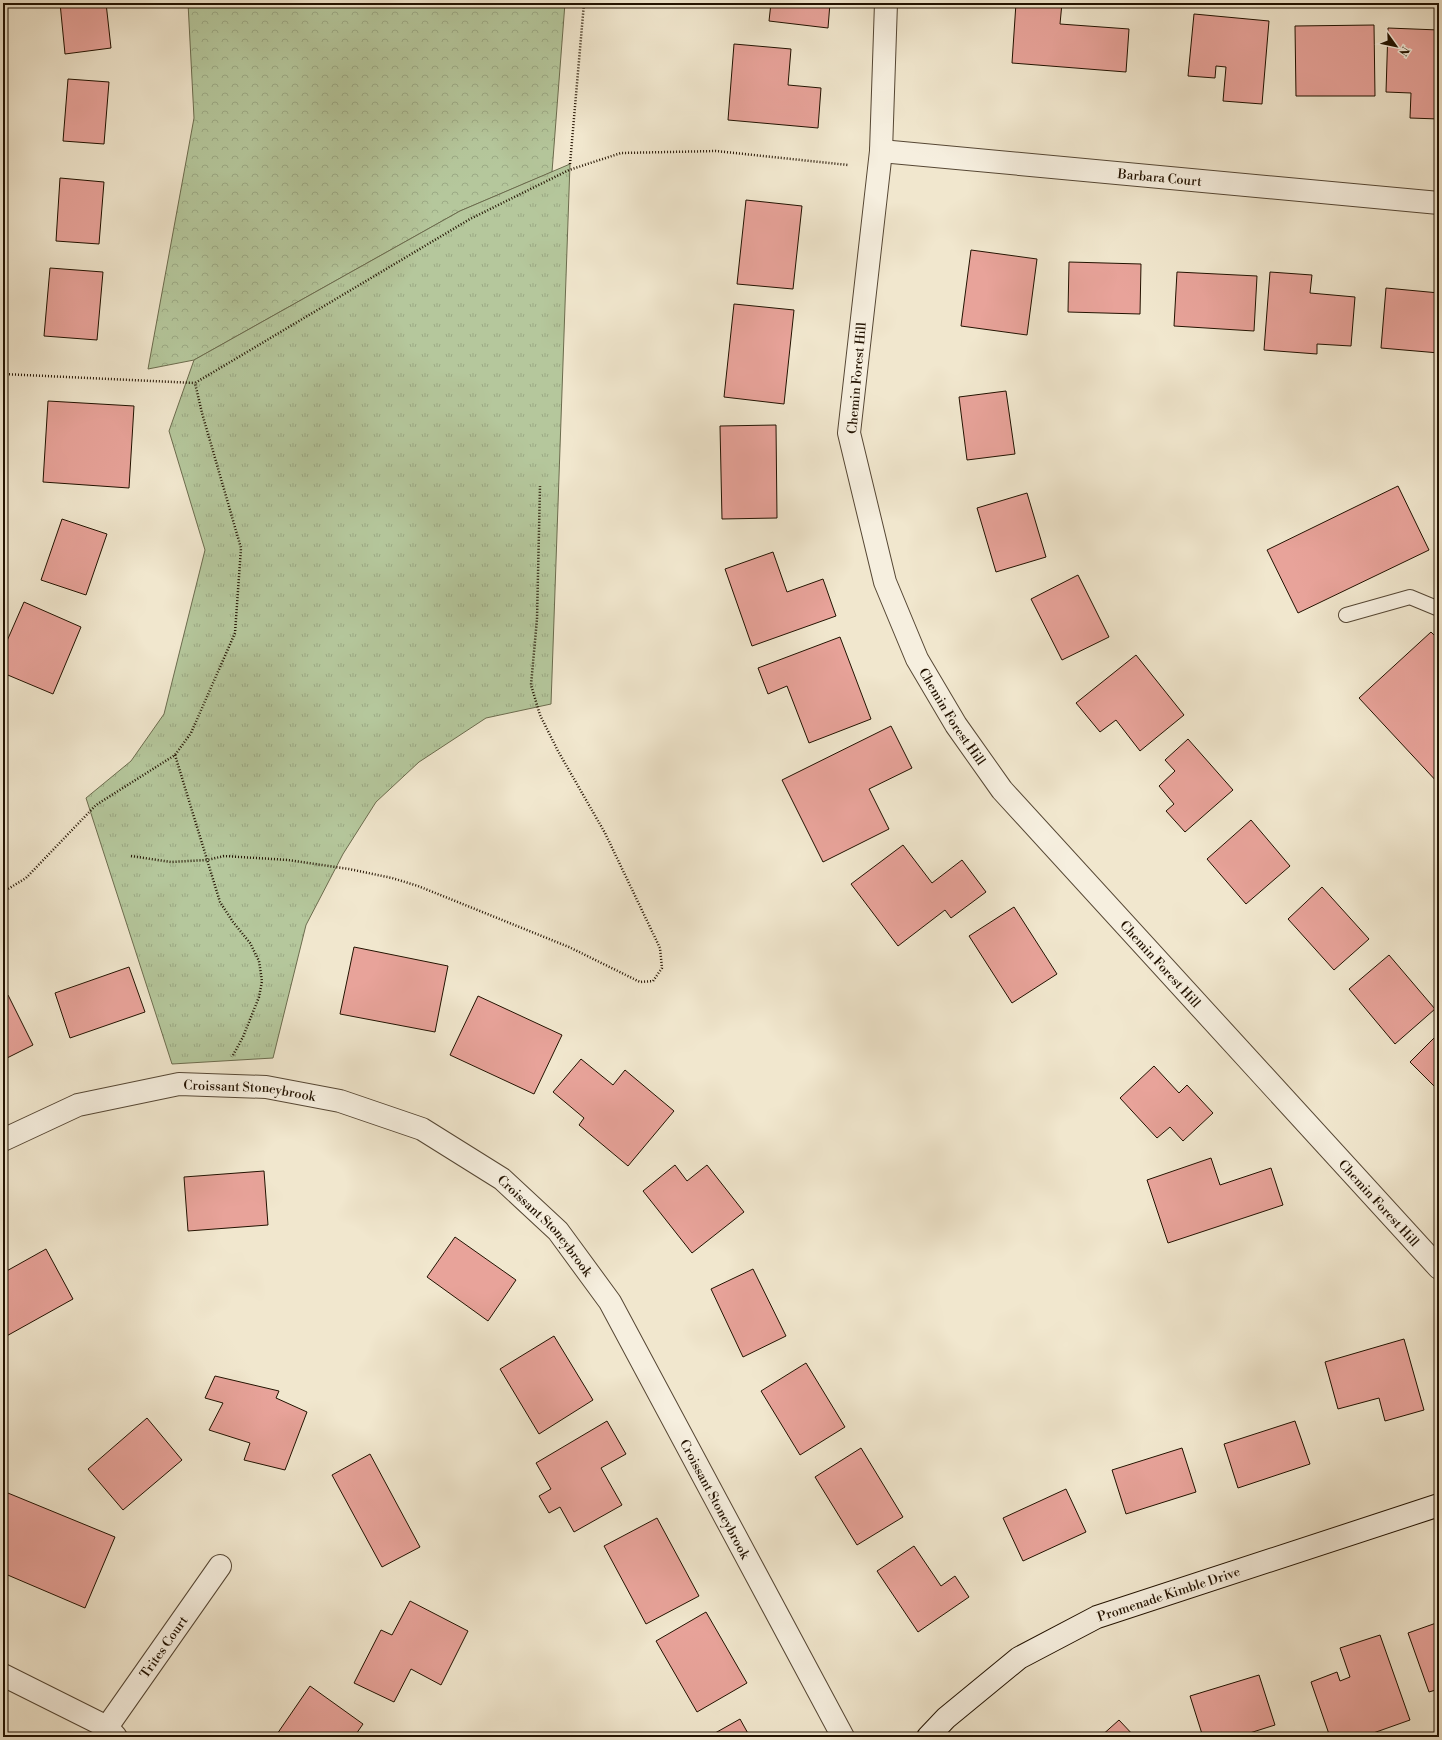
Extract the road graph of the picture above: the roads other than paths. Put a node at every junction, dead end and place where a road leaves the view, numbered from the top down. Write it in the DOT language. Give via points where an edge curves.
graph roads {
  1 [pos="886,3"];
  2 [pos="881,151"];
  3 [pos="1439,203"];
  4 [pos="1439,609"];
  5 [pos="1346,615"];
  6 [pos="3,1140"];
  7 [pos="1439,1268"];
  8 [pos="1439,1505"];
  9 [pos="220,1566"];
  10 [pos="3,1675"];
  11 [pos="111,1732"];
  12 [pos="843,1737"];
  13 [pos="928,1737"];
  1 -- 2 [label="street, Chemin Forest Hill"];
  2 -- 3 [label="street, Barbara Court"];
  2 -- 7 [label="street, Chemin Forest Hill" via="849,433 884,582 917,659 956,725 1002,790"];
  4 -- 5 [label="lane" via="1410,597"];
  6 -- 12 [label="street, Croissant Stoneybrook" via="78,1105 179,1084 266,1086 340,1101 422,1129 502,1179 558,1231 610,1302"];
  8 -- 13 [label="street, Promenade Kimble Drive" via="1097,1617 1019,1658 946,1718"];
  9 -- 11 [label="street, Trites Court"];
  10 -- 11 [label="street"];
}
